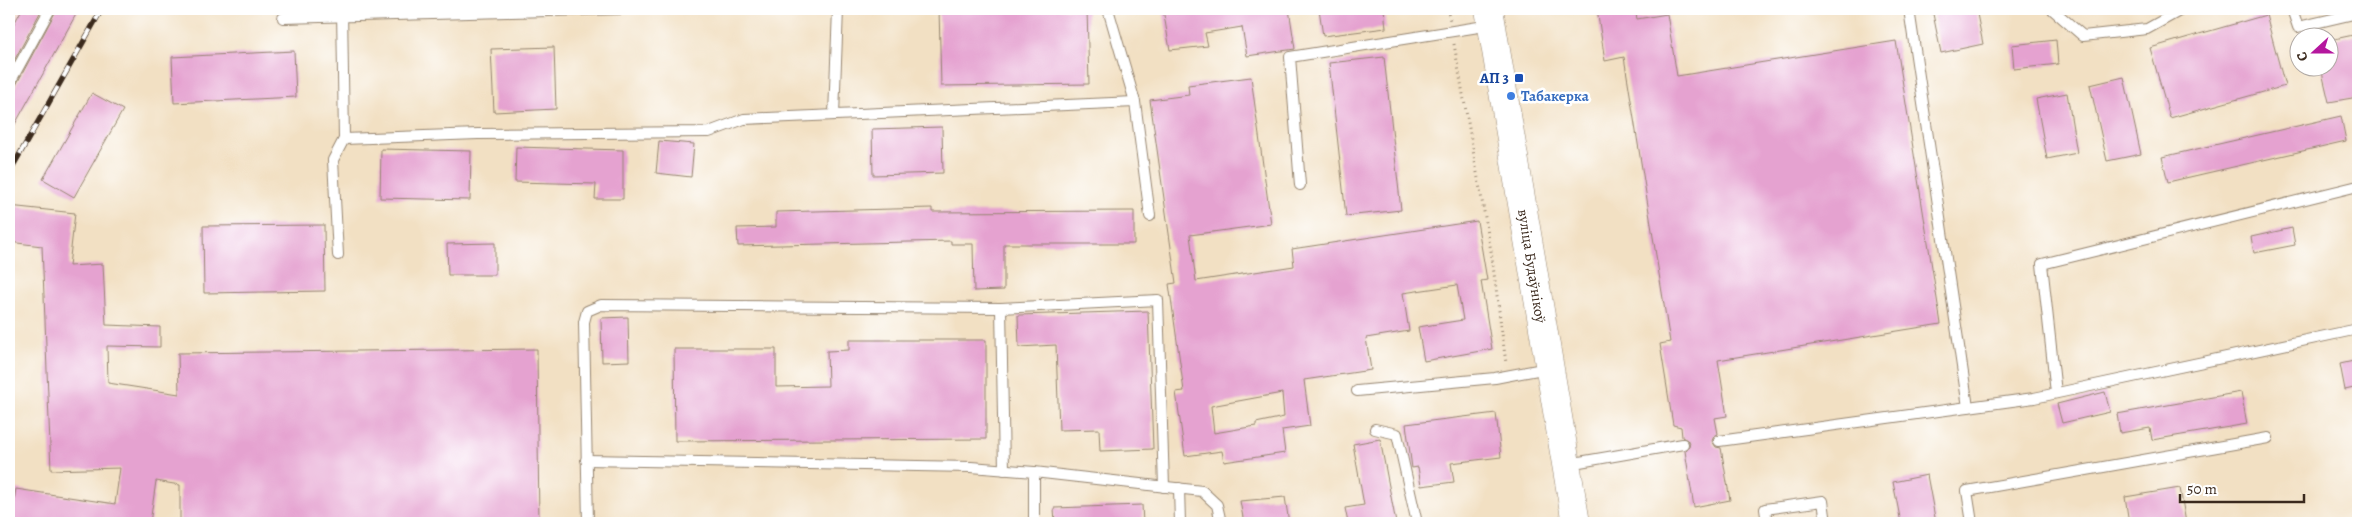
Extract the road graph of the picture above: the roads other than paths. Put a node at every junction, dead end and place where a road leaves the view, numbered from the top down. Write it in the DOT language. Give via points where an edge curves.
graph roads {
  1 [pos="50,9"];
  2 [pos="623,9"];
  3 [pos="838,9"];
  4 [pos="1108,9"];
  5 [pos="1909,9"];
  6 [pos="2052,9"];
  7 [pos="2183,9"];
  8 [pos="2292,9"];
  9 [pos="342,12"];
  10 [pos="2358,13"];
  11 [pos="1491,17"];
  12 [pos="283,18"];
  13 [pos="9,84"];
  14 [pos="1135,102"];
  15 [pos="834,115"];
  16 [pos="344,139"];
  17 [pos="1300,186"];
  18 [pos="2358,186"];
  19 [pos="1150,216"];
  20 [pos="338,255"];
  21 [pos="1001,308"];
  22 [pos="2358,329"];
  23 [pos="1549,368"];
  24 [pos="1357,391"];
  25 [pos="2056,393"];
  26 [pos="1968,407"];
  27 [pos="1375,428"];
  28 [pos="2268,438"];
  29 [pos="1720,441"];
  30 [pos="1684,444"];
  31 [pos="586,460"];
  32 [pos="1567,465"];
  33 [pos="1004,470"];
  34 [pos="1034,472"];
  35 [pos="1164,487"];
  36 [pos="1179,488"];
  37 [pos="588,523"];
  38 [pos="1034,523"];
  39 [pos="1180,523"];
  40 [pos="1221,523"];
  41 [pos="1417,523"];
  42 [pos="1576,523"];
  43 [pos="1768,523"];
  44 [pos="1826,523"];
  45 [pos="1972,523"];
  1 -- 13 [label="lane"];
  2 -- 9 [label="lane"];
  3 -- 15 [label="lane"];
  4 -- 14 [label="lane"];
  5 -- 26 [label="lane"];
  6 -- 7 [label="lane" via="2083,36 2147,29"];
  8 -- 10 [label="lane" via="2298,27"];
  9 -- 12 [label="lane"];
  9 -- 16 [label="lane"];
  11 -- 17 [label="lane" via="1452,32 1290,57"];
  11 -- 23 [label="main road, вуліца Будаўнікоў"];
  14 -- 15 [label="lane"];
  14 -- 19 [label="lane"];
  15 -- 16 [label="lane" via="744,119 709,132"];
  16 -- 20 [label="lane" via="333,160"];
  18 -- 25 [label="lane" via="2042,264"];
  21 -- 31 [label="lane" via="601,305 587,311 584,322"];
  21 -- 33 [label="lane"];
  21 -- 35 [label="lane" via="1158,300"];
  22 -- 25 [label="lane"];
  23 -- 24 [label="lane" via="1508,376"];
  23 -- 32 [label="main road, вуліца Будаўнікоў"];
  25 -- 26 [label="lane"];
  26 -- 29 [label="lane"];
  27 -- 41 [label="lane" via="1397,434"];
  28 -- 45 [label="lane" via="1966,491"];
  30 -- 32 [label="lane"];
  31 -- 33 [label="lane"];
  31 -- 37 [label="lane"];
  32 -- 42 [label="main road, вуліца Будаўнікоў"];
  33 -- 34 [label="lane"];
  34 -- 35 [label="lane"];
  34 -- 38 [label="lane"];
  35 -- 36 [label="lane"];
  36 -- 39 [label="lane"];
  36 -- 40 [label="lane" via="1202,491 1217,505"];
  43 -- 44 [label="lane" via="1765,509 1823,502"];
}
